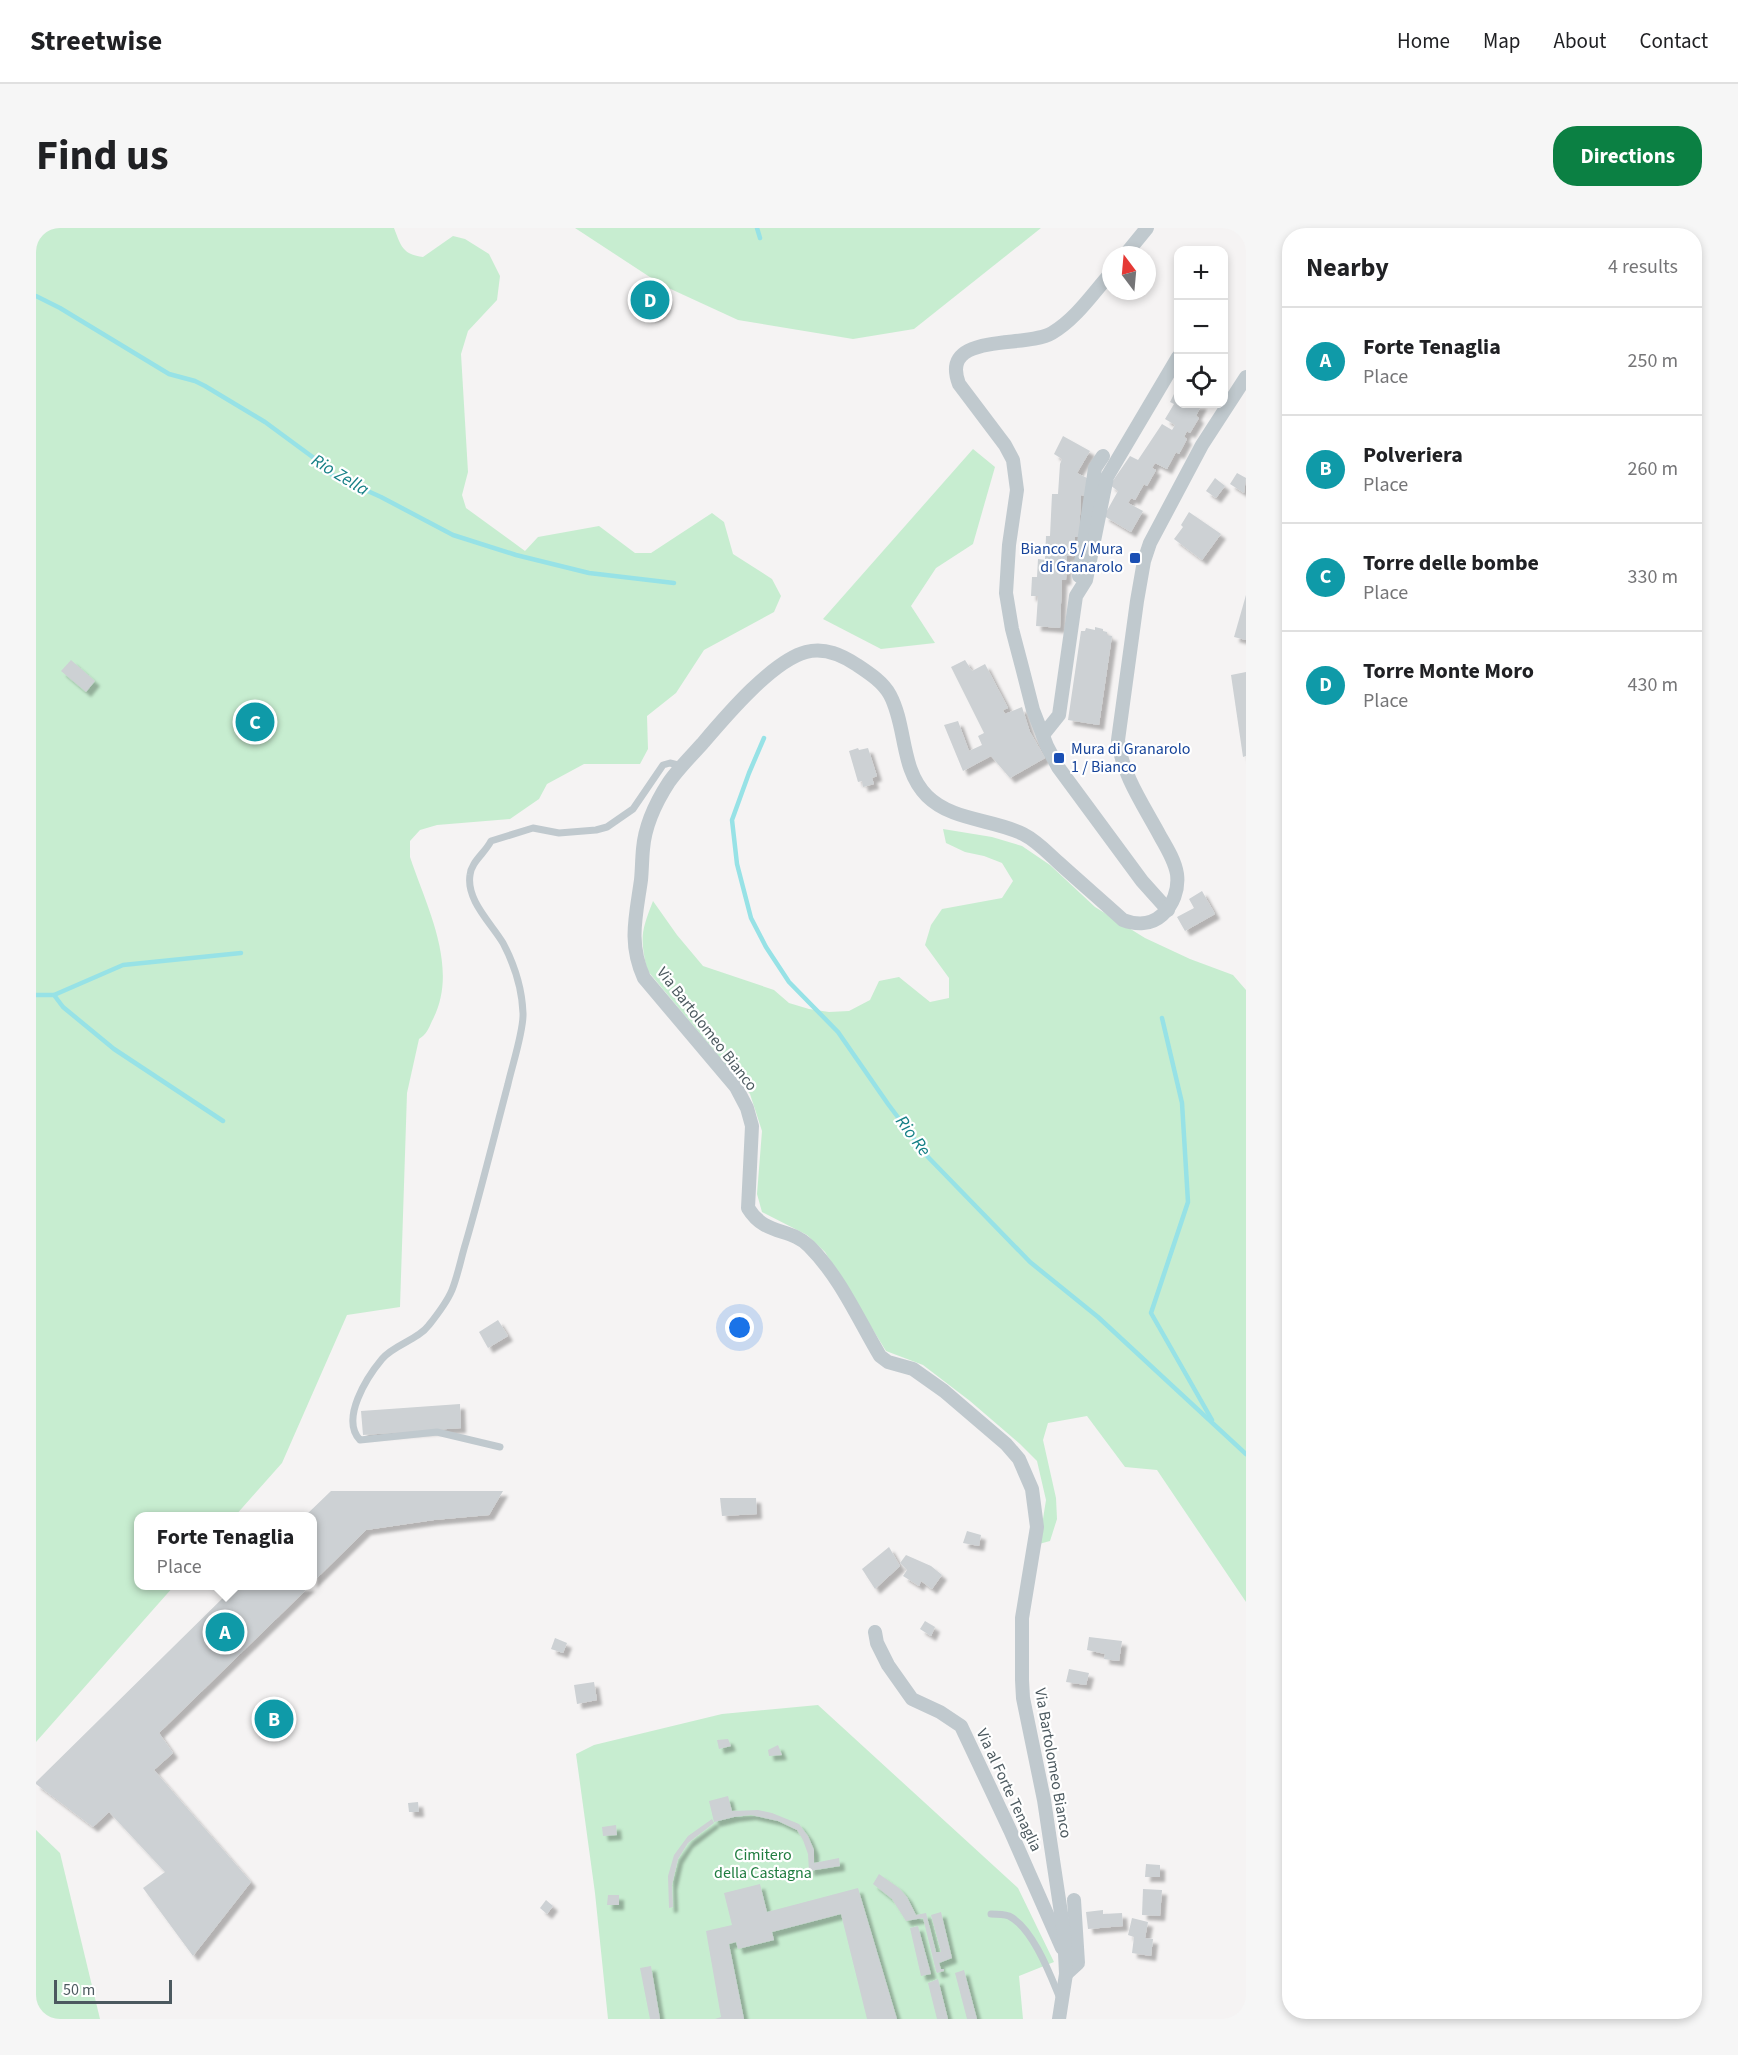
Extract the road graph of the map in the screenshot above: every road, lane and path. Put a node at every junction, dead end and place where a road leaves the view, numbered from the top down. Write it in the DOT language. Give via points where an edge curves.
graph roads {
  1 [pos="1147,228"];
  2 [pos="1132,246"];
  3 [pos="1102,283"];
  4 [pos="1174,365"];
  5 [pos="1246,377"];
  6 [pos="1103,456"];
  7 [pos="1076,596"];
  8 [pos="1043,735"];
  9 [pos="682,766"];
  10 [pos="1168,910"];
  11 [pos="500,1447"];
  12 [pos="875,1632"];
  13 [pos="1074,1900"];
  14 [pos="991,1914"];
  15 [pos="1066,1959"];
  16 [pos="1066,1974"];
  17 [pos="1061,2001"];
  18 [pos="1059,2019"];
  1 -- 2 [label="street"];
  3 -- 8 [label="street" via="1054,332 1034,340 969,350 955,365 958,384 1013,460 1017,490 1006,593 1022,668"];
  4 -- 7 [label="street" via="1107,477 1086,580"];
  5 -- 10 [label="street" via="1202,445 1158,526 1144,561 1137,601 1118,740 1129,777 1174,863 1176,892"];
  6 -- 7 [label="street" via="1095,468"];
  7 -- 8 [label="street" via="1059,715"];
  8 -- 10 [label="street" via="1058,767"];
  9 -- 10 [label="street, Via Bartolomeo Bianco" via="738,703 783,664 805,652 836,653 874,676 890,695 907,761 929,798 949,810 1025,835 1123,920 1149,922"];
  9 -- 11 [label="lane" via="663,765 633,809 607,827 559,832 533,828 491,841 472,866 470,885 474,898 503,945 519,982 523,1015 513,1064 452,1291 428,1327 383,1358 359,1395 351,1416 354,1434 360,1440 437,1432"];
  9 -- 15 [label="street, Via Bartolomeo Bianco" via="658,798 647,825 634,951 644,978 736,1088 747,1108 752,1125 748,1208 761,1224 808,1245 832,1273 880,1356 913,1369 935,1384 1006,1444 1019,1459 1032,1489 1037,1527 1022,1618 1023,1698 1052,1847"];
  12 -- 15 [label="street, Via al Forte Tenaglia" via="888,1665 912,1699 961,1726"];
  13 -- 16 [label="street" via="1078,1963"];
  14 -- 17 [label="lane" via="1010,1917 1025,1930"];
  15 -- 16 [label="street, Via Bartolomeo Bianco"];
  16 -- 17 [label="street"];
  17 -- 18 [label="street"];
}
